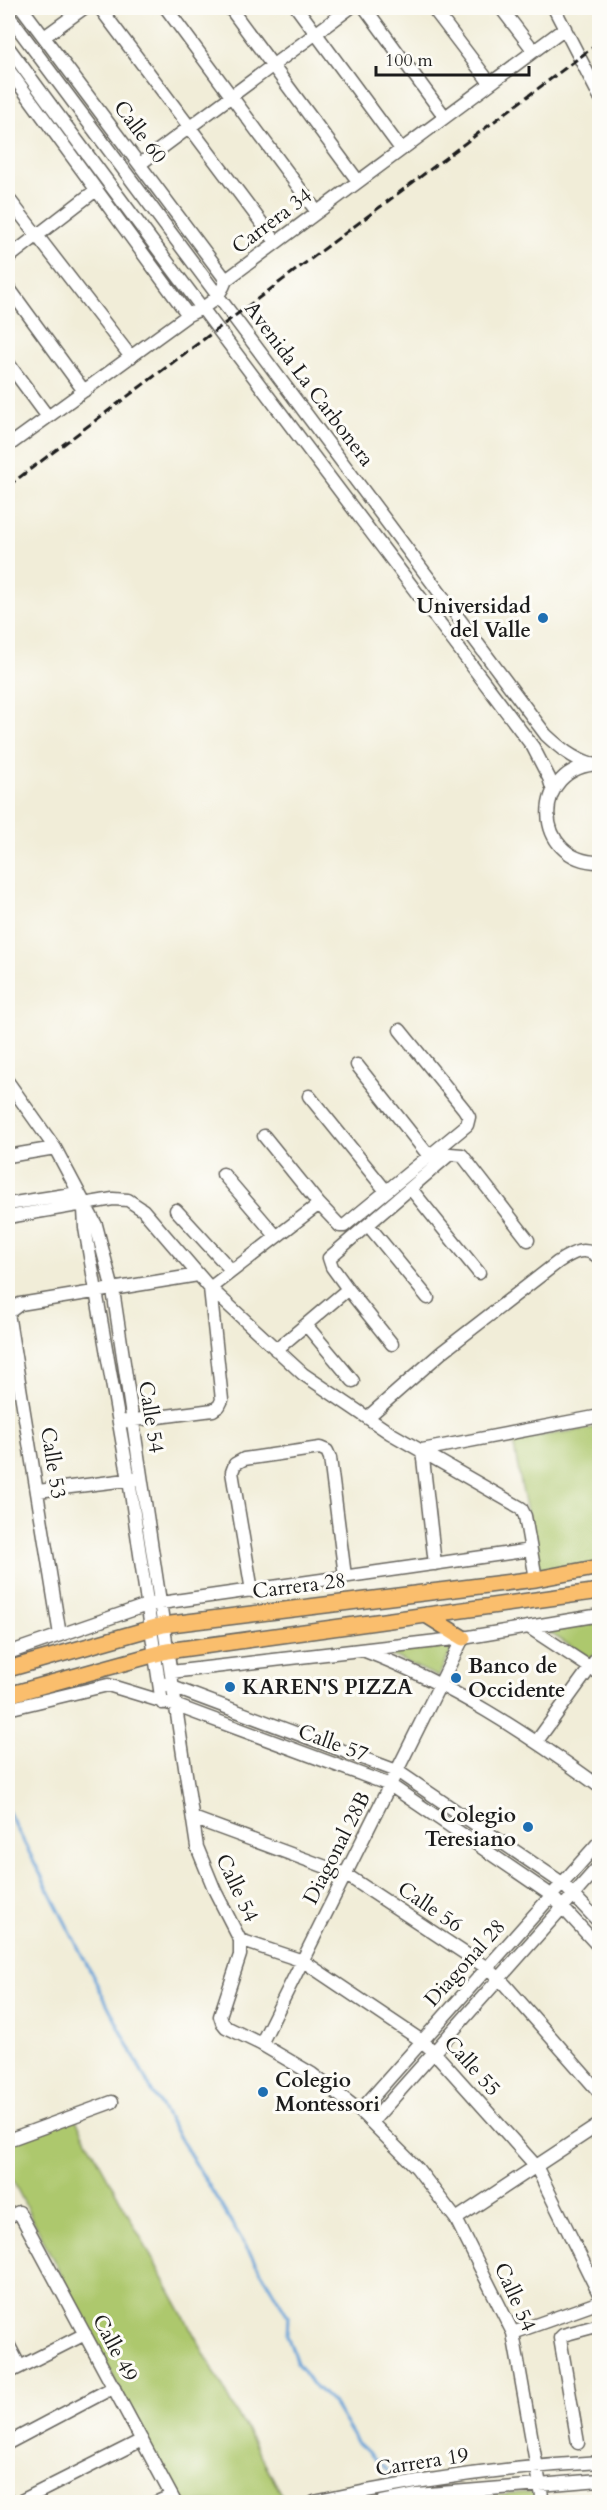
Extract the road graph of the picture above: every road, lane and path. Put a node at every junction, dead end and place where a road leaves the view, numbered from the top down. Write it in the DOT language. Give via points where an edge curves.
graph roads {
  1 [pos="22,8"];
  2 [pos="84,8"];
  3 [pos="100,8"];
  4 [pos="166,8"];
  5 [pos="230,8"];
  6 [pos="297,8"];
  7 [pos="350,8"];
  8 [pos="365,8"];
  9 [pos="433,8"];
  10 [pos="501,8"];
  11 [pos="554,8"];
  12 [pos="8,15"];
  13 [pos="565,28"];
  14 [pos="316,33"];
  15 [pos="45,37"];
  16 [pos="8,47"];
  17 [pos="534,51"];
  18 [pos="273,65"];
  19 [pos="8,69"];
  20 [pos="490,83"];
  21 [pos="599,93"];
  22 [pos="231,96"];
  23 [pos="445,117"];
  24 [pos="190,127"];
  25 [pos="401,149"];
  26 [pos="140,164"];
  27 [pos="358,181"];
  28 [pos="96,190"];
  29 [pos="8,198"];
  30 [pos="317,212"];
  31 [pos="37,236"];
  32 [pos="276,242"];
  33 [pos="8,258"];
  34 [pos="226,280"];
  35 [pos="8,287"];
  36 [pos="219,297"];
  37 [pos="202,308"];
  38 [pos="188,315"];
  39 [pos="252,340"];
  40 [pos="236,351"];
  41 [pos="131,357"];
  42 [pos="8,363"];
  43 [pos="84,391"];
  44 [pos="48,417"];
  45 [pos="8,446"];
  46 [pos="595,764"];
  47 [pos="553,791"];
  48 [pos="600,862"];
  49 [pos="400,1030"];
  50 [pos="357,1065"];
  51 [pos="8,1082"];
  52 [pos="309,1096"];
  53 [pos="264,1136"];
  54 [pos="55,1148"];
  55 [pos="8,1156"];
  56 [pos="429,1156"];
  57 [pos="223,1174"];
  58 [pos="411,1189"];
  59 [pos="386,1191"];
  60 [pos="78,1192"];
  61 [pos="8,1204"];
  62 [pos="319,1204"];
  63 [pos="84,1205"];
  64 [pos="177,1210"];
  65 [pos="8,1217"];
  66 [pos="368,1225"];
  67 [pos="276,1236"];
  68 [pos="528,1240"];
  69 [pos="600,1259"];
  70 [pos="232,1271"];
  71 [pos="479,1273"];
  72 [pos="198,1275"];
  73 [pos="210,1288"];
  74 [pos="348,1289"];
  75 [pos="113,1290"];
  76 [pos="98,1292"];
  77 [pos="428,1298"];
  78 [pos="307,1326"];
  79 [pos="392,1344"];
  80 [pos="276,1350"];
  81 [pos="353,1381"];
  82 [pos="600,1416"];
  83 [pos="368,1417"];
  84 [pos="126,1421"];
  85 [pos="422,1450"];
  86 [pos="135,1479"];
  87 [pos="38,1491"];
  88 [pos="531,1550"];
  89 [pos="435,1564"];
  90 [pos="600,1567"];
  91 [pos="345,1576"];
  92 [pos="536,1579"];
  93 [pos="252,1591"];
  94 [pos="600,1591"];
  95 [pos="153,1604"];
  96 [pos="426,1615"];
  97 [pos="600,1615"];
  98 [pos="157,1626"];
  99 [pos="530,1628"];
  100 [pos="60,1635"];
  101 [pos="464,1638"];
  102 [pos="364,1651"];
  103 [pos="8,1653"];
  104 [pos="161,1653"];
  105 [pos="600,1654"];
  106 [pos="8,1669"];
  107 [pos="595,1671"];
  108 [pos="171,1672"];
  109 [pos="159,1682"];
  110 [pos="440,1684"];
  111 [pos="173,1686"];
  112 [pos="8,1695"];
  113 [pos="162,1703"];
  114 [pos="8,1706"];
  115 [pos="177,1706"];
  116 [pos="537,1741"];
  117 [pos="398,1771"];
  118 [pos="390,1785"];
  119 [pos="600,1787"];
  120 [pos="193,1818"];
  121 [pos="600,1841"];
  122 [pos="600,1865"];
  123 [pos="345,1874"];
  124 [pos="562,1883"];
  125 [pos="574,1894"];
  126 [pos="551,1895"];
  127 [pos="563,1906"];
  128 [pos="600,1923"];
  129 [pos="240,1940"];
  130 [pos="600,1948"];
  131 [pos="303,1961"];
  132 [pos="487,1968"];
  133 [pos="499,1978"];
  134 [pos="422,2041"];
  135 [pos="261,2044"];
  136 [pos="434,2052"];
  137 [pos="600,2093"];
  138 [pos="112,2102"];
  139 [pos="360,2111"];
  140 [pos="372,2122"];
  141 [pos="600,2124"];
  142 [pos="8,2140"];
  143 [pos="536,2166"];
  144 [pos="13,2215"];
  145 [pos="456,2219"];
  146 [pos="600,2296"];
  147 [pos="600,2302"];
  148 [pos="600,2325"];
  149 [pos="513,2333"];
  150 [pos="85,2334"];
  151 [pos="8,2344"];
  152 [pos="20,2367"];
  153 [pos="8,2373"];
  154 [pos="114,2387"];
  155 [pos="142,2440"];
  156 [pos="8,2443"];
  157 [pos="578,2443"];
  158 [pos="600,2462"];
  159 [pos="537,2465"];
  160 [pos="600,2480"];
  161 [pos="540,2484"];
  162 [pos="173,2499"];
  163 [pos="19,2502"];
  164 [pos="157,2502"];
  165 [pos="314,2502"];
  166 [pos="382,2502"];
  167 [pos="543,2502"];
  1 -- 15 [label="street, Calle 60"];
  2 -- 15 [label="street"];
  3 -- 24 [label="street"];
  4 -- 22 [label="street"];
  5 -- 18 [label="street"];
  6 -- 14 [label="street"];
  7 -- 14 [label="street"];
  8 -- 23 [label="street"];
  9 -- 20 [label="street"];
  10 -- 17 [label="street"];
  11 -- 13 [label="street"];
  12 -- 36 [label="street, Avenida La Carbonera"];
  13 -- 17 [label="street, Carrera 34"];
  13 -- 21 [label="street"];
  14 -- 18 [label="street"];
  14 -- 25 [label="street"];
  15 -- 26 [label="street, Calle 60"];
  16 -- 37 [label="street, Avenida La Carbonera"];
  17 -- 20 [label="street, Carrera 34"];
  18 -- 22 [label="street"];
  18 -- 27 [label="street"];
  19 -- 28 [label="street"];
  20 -- 23 [label="street, Carrera 34"];
  22 -- 24 [label="street"];
  22 -- 30 [label="street"];
  23 -- 25 [label="street, Carrera 34"];
  24 -- 26 [label="street"];
  24 -- 32 [label="street"];
  25 -- 27 [label="street, Carrera 34"];
  26 -- 34 [label="street, Calle 60"];
  27 -- 30 [label="street, Carrera 34"];
  28 -- 31 [label="street"];
  28 -- 38 [label="street"];
  29 -- 31 [label="street"];
  30 -- 32 [label="street, Carrera 34"];
  31 -- 33 [label="street"];
  31 -- 41 [label="street"];
  32 -- 34 [label="street, Carrera 34"];
  34 -- 36 [label="street, Carrera 34"];
  35 -- 43 [label="street"];
  36 -- 37 [label="street"];
  36 -- 39 [label="street, Avenida La Carbonera"];
  37 -- 38 [label="street"];
  37 -- 40 [label="street, Avenida La Carbonera"];
  38 -- 41 [label="street"];
  39 -- 40 [label="street"];
  39 -- 46 [label="street, Avenida La Carbonera" via="546,735 568,754"];
  40 -- 47 [label="street, Avenida La Carbonera" via="533,747"];
  41 -- 43 [label="street"];
  42 -- 44 [label="street"];
  43 -- 44 [label="street"];
  44 -- 45 [label="street"];
  46 -- 47 [label="street" via="568,773"];
  47 -- 48 [label="street" via="547,817 557,842 578,859"];
  49 -- 56 [label="street" via="469,1117 467,1125"];
  50 -- 56 [label="street"];
  51 -- 54 [label="street, Calle 54"];
  52 -- 59 [label="street"];
  53 -- 62 [label="street"];
  54 -- 55 [label="street"];
  54 -- 60 [label="street, Calle 54"];
  56 -- 59 [label="street"];
  57 -- 67 [label="street"];
  58 -- 66 [label="street"];
  58 -- 68 [label="street" via="450,1154 462,1155"];
  58 -- 71 [label="street"];
  59 -- 62 [label="street" via="344,1226"];
  60 -- 61 [label="street"];
  60 -- 63 [label="street, Calle 54"];
  62 -- 67 [label="street"];
  63 -- 65 [label="street"];
  63 -- 72 [label="street" via="128,1200 142,1210"];
  63 -- 75 [label="street, Calle 54" via="96,1225"];
  63 -- 76 [label="street, Calle 54"];
  64 -- 70 [label="street"];
  66 -- 74 [label="street" via="329,1258"];
  66 -- 77 [label="street"];
  67 -- 70 [label="street"];
  69 -- 83 [label="street" via="583,1250 558,1262 442,1352"];
  70 -- 73 [label="street"];
  72 -- 73 [label="street"];
  72 -- 75 [label="street"];
  73 -- 80 [label="street"];
  73 -- 84 [label="street" via="222,1400 219,1406"];
  74 -- 78 [label="street"];
  74 -- 79 [label="street"];
  75 -- 76 [label="street"];
  75 -- 84 [label="street, Calle 54"];
  76 -- 84 [label="street, Calle 54"];
  76 -- 87 [label="street, Calle 53" via="20,1304 8,1313"];
  78 -- 80 [label="street"];
  78 -- 81 [label="street"];
  80 -- 83 [label="street" via="303,1374"];
  82 -- 85 [label="street"];
  83 -- 85 [label="street"];
  84 -- 86 [label="street, Calle 54"];
  85 -- 88 [label="street" via="521,1508"];
  85 -- 89 [label="street"];
  86 -- 87 [label="street"];
  86 -- 95 [label="street, Calle 54"];
  87 -- 100 [label="street, Calle 53"];
  88 -- 89 [label="street, Carrera 28"];
  88 -- 92 [label="street"];
  89 -- 91 [label="street, Carrera 28"];
  90 -- 92 [label="main road, Carrera 28"];
  91 -- 93 [label="street, Carrera 28"];
  91 -- 93 [label="street" via="327,1451 320,1448 244,1459 235,1464 232,1472"];
  92 -- 98 [label="main road, Carrera 28"];
  93 -- 95 [label="street, Carrera 28"];
  94 -- 96 [label="main road"];
  95 -- 98 [label="street, Calle 54"];
  95 -- 100 [label="street, Carrera 28"];
  96 -- 101 [label="main road"];
  96 -- 104 [label="main road"];
  97 -- 99 [label="street"];
  98 -- 104 [label="street, Calle 54"];
  98 -- 106 [label="main road, Carrera 28"];
  99 -- 101 [label="street"];
  99 -- 107 [label="street"];
  100 -- 103 [label="street, Carrera 28"];
  101 -- 102 [label="street"];
  101 -- 110 [label="street, Diagonal 28B"];
  102 -- 108 [label="street"];
  102 -- 110 [label="street"];
  104 -- 108 [label="street, Calle 54"];
  104 -- 109 [label="street, Calle 54"];
  104 -- 112 [label="main road"];
  105 -- 107 [label="street"];
  107 -- 116 [label="street"];
  108 -- 111 [label="street, Calle 54"];
  109 -- 111 [label="street, Calle 57"];
  109 -- 113 [label="street, Calle 54"];
  110 -- 116 [label="street"];
  110 -- 117 [label="street, Diagonal 28B"];
  111 -- 115 [label="street, Calle 54"];
  111 -- 117 [label="street, Calle 57"];
  113 -- 114 [label="street, Calle 57" via="108,1685"];
  113 -- 115 [label="street, Calle 57"];
  115 -- 118 [label="street, Calle 57"];
  115 -- 120 [label="street, Calle 54"];
  116 -- 119 [label="street"];
  117 -- 118 [label="street, Diagonal 28B"];
  117 -- 124 [label="street, Calle 57"];
  118 -- 123 [label="street, Diagonal 28B"];
  118 -- 126 [label="street, Calle 57"];
  120 -- 123 [label="street, Calle 56"];
  120 -- 129 [label="street, Calle 54" via="197,1847"];
  121 -- 124 [label="street, Diagonal 28"];
  122 -- 125 [label="street, Diagonal 28"];
  123 -- 131 [label="street, Diagonal 28B"];
  123 -- 132 [label="street, Calle 56"];
  124 -- 125 [label="street, Calle 57"];
  124 -- 126 [label="street, Diagonal 28"];
  125 -- 127 [label="street, Diagonal 28"];
  125 -- 128 [label="street, Calle 57"];
  126 -- 127 [label="street, Calle 57"];
  126 -- 132 [label="street, Diagonal 28"];
  127 -- 130 [label="street, Calle 57"];
  127 -- 133 [label="street, Diagonal 28"];
  129 -- 131 [label="street, Calle 55"];
  129 -- 135 [label="street, Calle 54" via="240,1955 220,2016 226,2027"];
  131 -- 134 [label="street, Calle 55"];
  131 -- 135 [label="street, Diagonal 28B"];
  132 -- 133 [label="street, Calle 56"];
  132 -- 134 [label="street, Diagonal 28"];
  133 -- 136 [label="street, Diagonal 28"];
  133 -- 137 [label="street, Calle 56"];
  134 -- 136 [label="street, Calle 55"];
  134 -- 139 [label="street, Diagonal 28"];
  135 -- 139 [label="street, Calle 54" via="312,2074"];
  136 -- 140 [label="street, Diagonal 28"];
  136 -- 143 [label="street, Calle 55"];
  138 -- 142 [label="street"];
  139 -- 140 [label="street, Calle 54"];
  140 -- 145 [label="street, Calle 54" via="417,2168"];
  141 -- 143 [label="street"];
  143 -- 145 [label="street"];
  143 -- 146 [label="street, Calle 55"];
  144 -- 150 [label="street, Calle 49"];
  145 -- 149 [label="street, Calle 54"];
  147 -- 149 [label="street"];
  148 -- 157 [label="street" via="560,2338"];
  149 -- 159 [label="street, Calle 54"];
  150 -- 152 [label="street"];
  150 -- 154 [label="street, Calle 49"];
  151 -- 152 [label="street"];
  152 -- 153 [label="street"];
  154 -- 155 [label="street, Calle 49"];
  154 -- 156 [label="street"];
  155 -- 162 [label="street, Calle 49"];
  155 -- 163 [label="street"];
  158 -- 159 [label="street, Carrera 19"];
  159 -- 161 [label="street, Calle 54"];
  159 -- 165 [label="street, Carrera 19" via="415,2480"];
  160 -- 161 [label="street, Carrera 19"];
  161 -- 166 [label="street, Carrera 19"];
  161 -- 167 [label="street, Calle 54"];
  162 -- 164 [label="street"];
}
